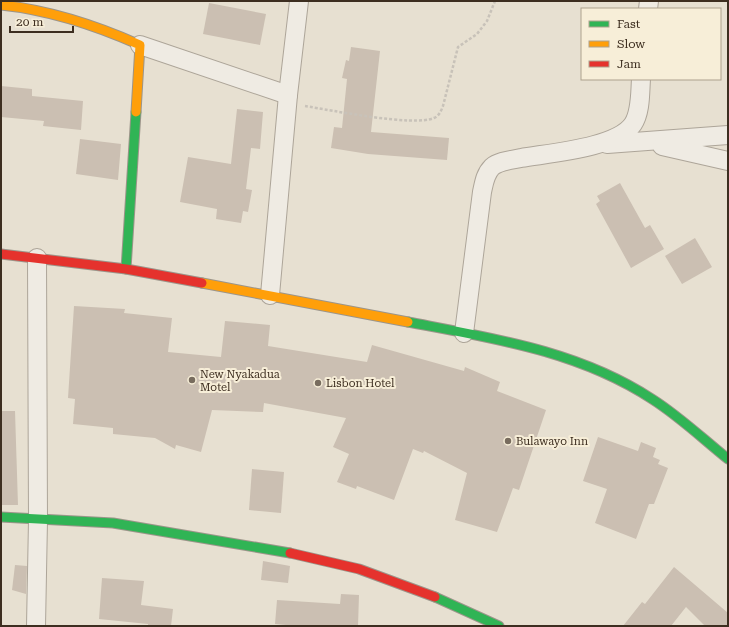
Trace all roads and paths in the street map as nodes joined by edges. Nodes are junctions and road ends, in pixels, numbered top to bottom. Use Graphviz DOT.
graph roads {
  1 [pos="299,1"];
  2 [pos="495,1"];
  3 [pos="24,4"];
  4 [pos="1,5"];
  5 [pos="140,45"];
  6 [pos="641,80"];
  7 [pos="288,99"];
  8 [pos="728,135"];
  9 [pos="644,142"];
  10 [pos="594,145"];
  11 [pos="728,161"];
  12 [pos="1,254"];
  13 [pos="37,258"];
  14 [pos="126,269"];
  15 [pos="270,295"];
  16 [pos="464,333"];
  17 [pos="728,459"];
  18 [pos="1,517"];
  19 [pos="38,520"];
  20 [pos="36,626"];
  21 [pos="499,626"];
  1 -- 7 [label="street"];
  2 -- 7 [label="path"];
  3 -- 4 [label="street"];
  3 -- 5 [label="street"];
  5 -- 7 [label="street"];
  5 -- 14 [label="street"];
  6 -- 10 [label="street"];
  7 -- 15 [label="street"];
  8 -- 9 [label="street"];
  9 -- 10 [label="street"];
  9 -- 11 [label="street"];
  10 -- 16 [label="street"];
  12 -- 13 [label="street"];
  13 -- 14 [label="street"];
  13 -- 19 [label="street"];
  14 -- 15 [label="street"];
  15 -- 16 [label="street"];
  16 -- 17 [label="street"];
  18 -- 19 [label="street"];
  19 -- 20 [label="street"];
  19 -- 21 [label="street"];
}
